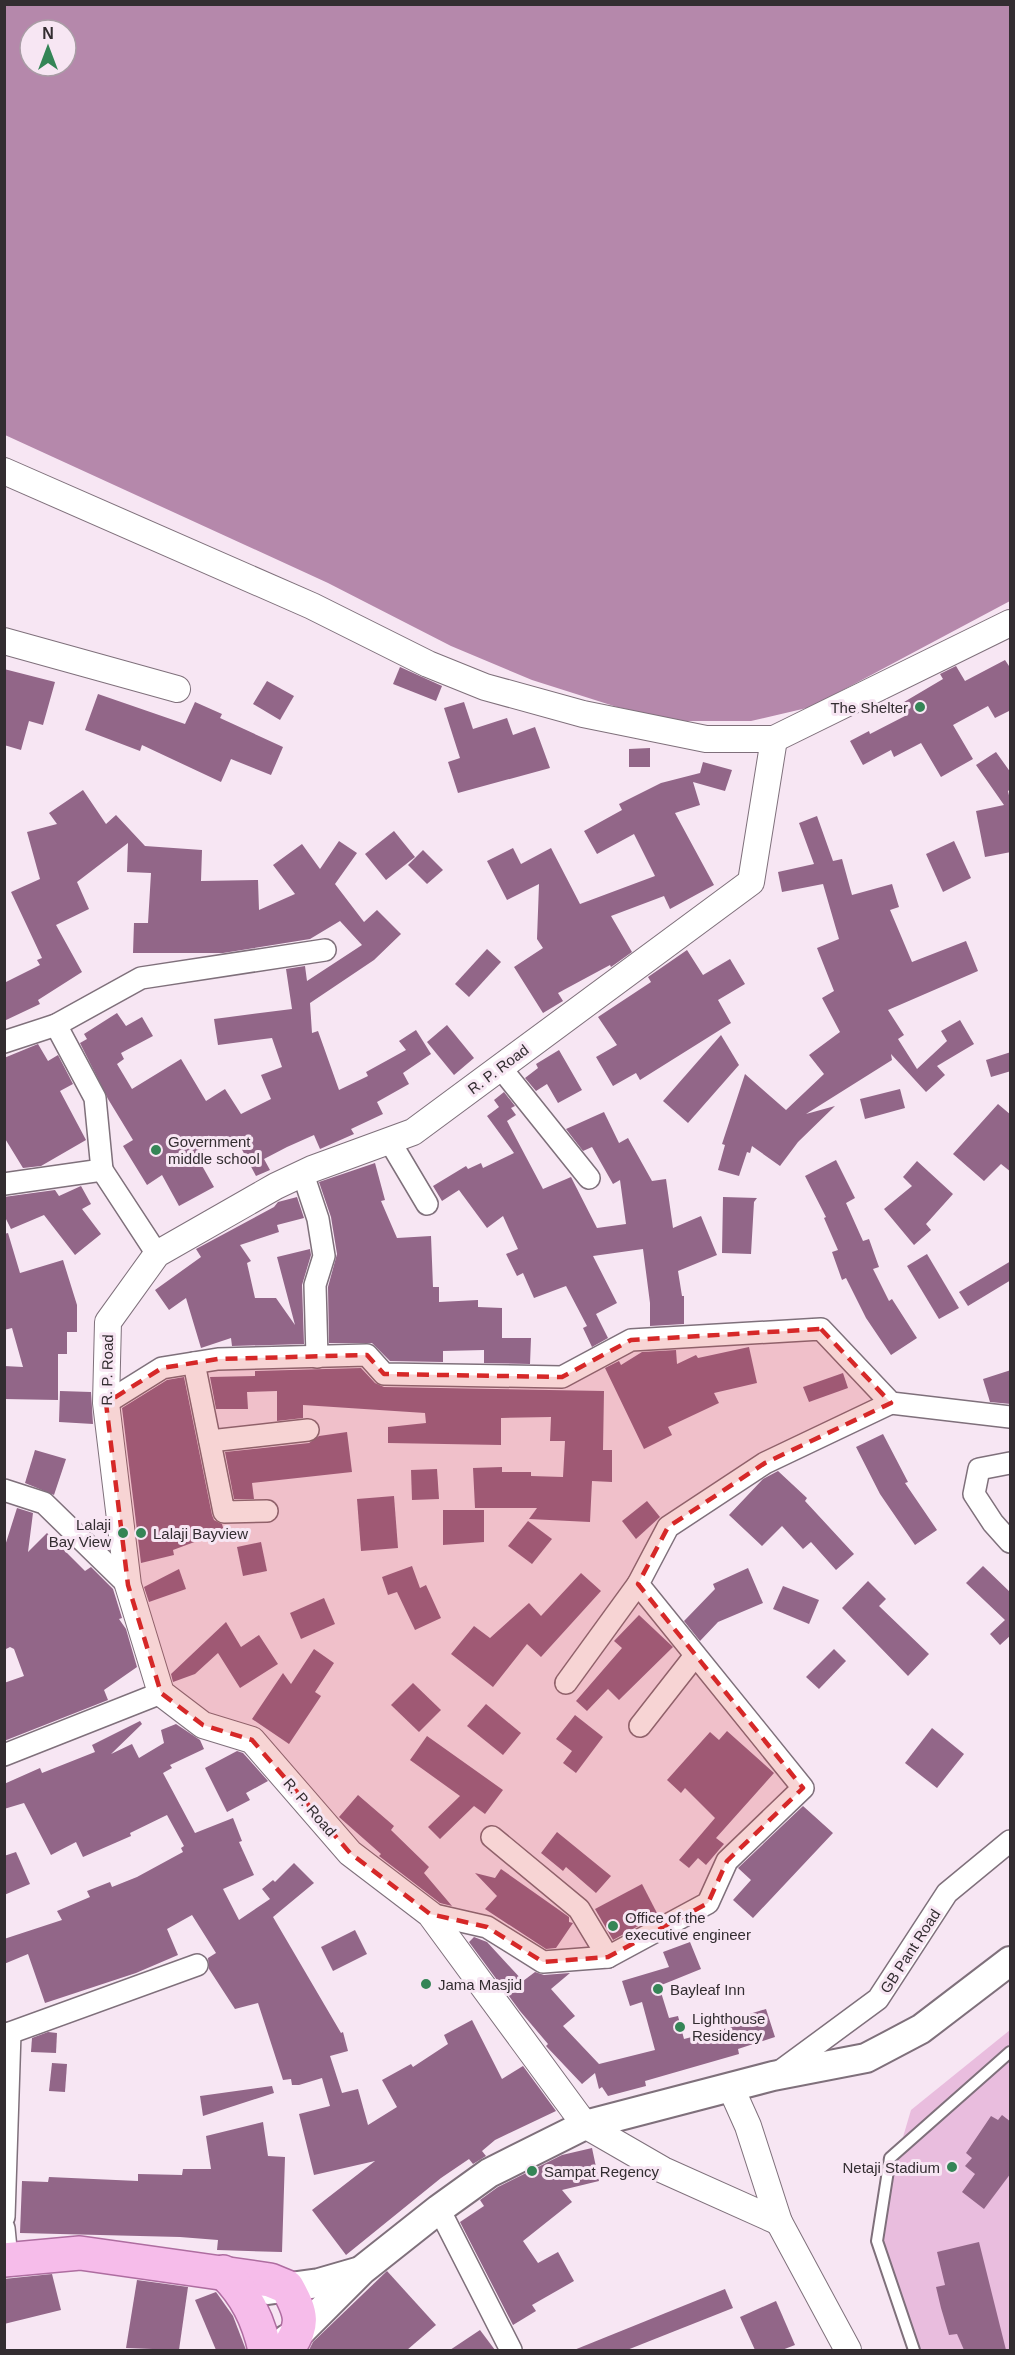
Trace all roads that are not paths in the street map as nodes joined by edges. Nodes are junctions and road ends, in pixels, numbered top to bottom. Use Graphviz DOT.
graph roads {
  1 [pos="4,471"];
  2 [pos="1011,623"];
  3 [pos="4,641"];
  4 [pos="177,689"];
  5 [pos="774,739"];
  6 [pos="325,950"];
  7 [pos="56,1025"];
  8 [pos="4,1042"];
  9 [pos="500,1067"];
  10 [pos="389,1140"];
  11 [pos="102,1170"];
  12 [pos="303,1174"];
  13 [pos="589,1178"];
  14 [pos="4,1184"];
  15 [pos="427,1204"];
  16 [pos="157,1254"];
  17 [pos="317,1357"];
  18 [pos="194,1363"];
  19 [pos="106,1403"];
  20 [pos="891,1403"];
  21 [pos="1011,1417"];
  22 [pos="308,1430"];
  23 [pos="210,1441"];
  24 [pos="1011,1463"];
  25 [pos="4,1490"];
  26 [pos="267,1511"];
  27 [pos="1011,1542"];
  28 [pos="638,1584"];
  29 [pos="128,1585"];
  30 [pos="694,1657"];
  31 [pos="566,1683"];
  32 [pos="161,1693"];
  33 [pos="640,1726"];
  34 [pos="4,1755"];
  35 [pos="492,1837"];
  36 [pos="1011,1841"];
  37 [pos="430,1914"];
  38 [pos="608,1957"];
  39 [pos="1011,1961"];
  40 [pos="197,1965"];
  41 [pos="7,2034"];
  42 [pos="1011,2052"];
  43 [pos="773,2076"];
  44 [pos="731,2088"];
  45 [pos="585,2125"];
  46 [pos="438,2209"];
  47 [pos="4,2217"];
  48 [pos="779,2222"];
  49 [pos="5,2251"];
  50 [pos="362,2270"];
  51 [pos="223,2272"];
  52 [pos="287,2287"];
  53 [pos="273,2337"];
  54 [pos="511,2350"];
  55 [pos="848,2350"];
  56 [pos="914,2350"];
  1 -- 5 [label="street"];
  2 -- 5 [label="street"];
  3 -- 4 [label="street"];
  5 -- 9 [label="street, R. P. Road"];
  6 -- 7 [label="street"];
  7 -- 8 [label="street"];
  7 -- 11 [label="street"];
  9 -- 10 [label="street, R. P. Road"];
  9 -- 13 [label="street"];
  10 -- 12 [label="street, R. P. Road"];
  10 -- 15 [label="street"];
  11 -- 14 [label="street"];
  11 -- 16 [label="street"];
  12 -- 16 [label="street, R. P. Road"];
  12 -- 17 [label="street"];
  16 -- 19 [label="street, R. P. Road"];
  17 -- 18 [label="street"];
  17 -- 20 [label="street"];
  18 -- 19 [label="street"];
  18 -- 23 [label="street"];
  19 -- 29 [label="street, R. P. Road"];
  20 -- 21 [label="street"];
  20 -- 28 [label="street"];
  22 -- 23 [label="street"];
  23 -- 26 [label="street"];
  24 -- 27 [label="street"];
  25 -- 29 [label="street"];
  28 -- 30 [label="street"];
  28 -- 31 [label="street"];
  29 -- 32 [label="street, R. P. Road"];
  30 -- 33 [label="street"];
  30 -- 38 [label="street"];
  32 -- 34 [label="street"];
  32 -- 37 [label="street, R. P. Road"];
  35 -- 38 [label="street"];
  36 -- 43 [label="street, GB Pant Road"];
  37 -- 38 [label="street"];
  37 -- 45 [label="street, R. P. Road"];
  39 -- 43 [label="main road"];
  40 -- 41 [label="street"];
  41 -- 47 [label="street"];
  42 -- 56 [label="lane"];
  43 -- 44 [label="main road"];
  44 -- 45 [label="main road"];
  44 -- 48 [label="street"];
  45 -- 46 [label="main road"];
  45 -- 48 [label="street"];
  46 -- 50 [label="main road"];
  46 -- 54 [label="street"];
  48 -- 55 [label="street"];
  49 -- 51 [label="main road"];
  50 -- 52 [label="main road"];
  50 -- 53 [label="main road"];
  51 -- 52 [label="main road"];
  51 -- 53 [label="main road"];
  52 -- 53 [label="main road"];
  52 -- 53 [label="main road"];
}
